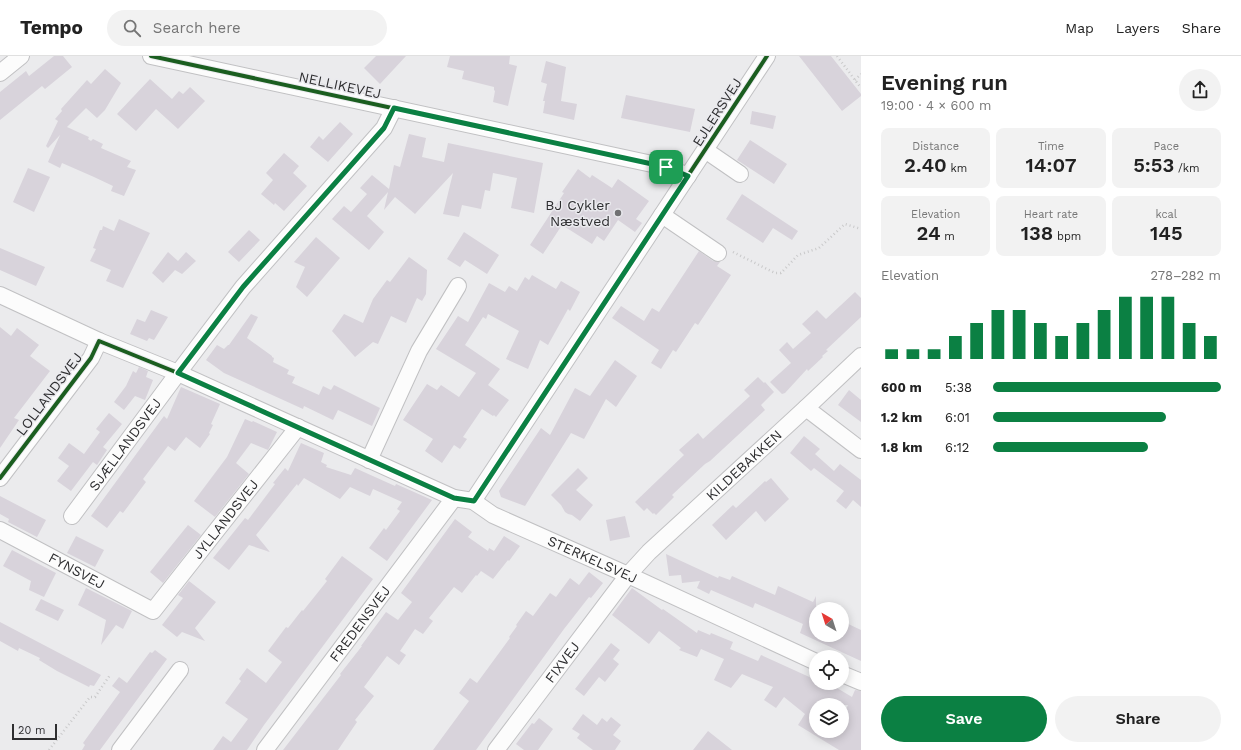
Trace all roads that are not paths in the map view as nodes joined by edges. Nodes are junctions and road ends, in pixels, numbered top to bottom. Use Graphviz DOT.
graph roads {
  1 [pos="21,56"];
  2 [pos="151,56"];
  3 [pos="767,56"];
  4 [pos="0,73"];
  5 [pos="394,108"];
  6 [pos="705,150"];
  7 [pos="740,174"];
  8 [pos="688,176"];
  9 [pos="662,215"];
  10 [pos="718,253"];
  11 [pos="458,286"];
  12 [pos="0,295"];
  13 [pos="99,341"];
  14 [pos="861,356"];
  15 [pos="178,373"];
  16 [pos="806,408"];
  17 [pos="298,427"];
  18 [pos="861,450"];
  19 [pos="369,460"];
  20 [pos="0,478"];
  21 [pos="454,498"];
  22 [pos="474,501"];
  23 [pos="72,516"];
  24 [pos="0,530"];
  25 [pos="628,575"];
  26 [pos="154,611"];
  27 [pos="809,659"];
  28 [pos="180,670"];
  29 [pos="849,677"];
  30 [pos="861,682"];
  31 [pos="120,750"];
  32 [pos="265,750"];
  33 [pos="496,750"];
  1 -- 4 [label="street"];
  2 -- 5 [label="street, NELLIKEVEJ"];
  3 -- 6 [label="street, EJLERSVEJ"];
  5 -- 8 [label="street, NELLIKEVEJ"];
  5 -- 15 [label="street, SJÆLLANDSVEJ"];
  6 -- 7 [label="street"];
  6 -- 8 [label="street, EJLERSVEJ"];
  8 -- 9 [label="street, EJLERSVEJ"];
  9 -- 10 [label="street"];
  9 -- 22 [label="street, EJLERSVEJ"];
  11 -- 19 [label="street"];
  12 -- 13 [label="street, STERKELSVEJ"];
  13 -- 15 [label="street, STERKELSVEJ"];
  13 -- 20 [label="street, LOLLANDSVEJ"];
  14 -- 16 [label="street, KILDEBAKKEN"];
  15 -- 17 [label="street, STERKELSVEJ"];
  15 -- 23 [label="street, SJÆLLANDSVEJ"];
  16 -- 18 [label="street"];
  16 -- 25 [label="street, KILDEBAKKEN"];
  17 -- 19 [label="street, STERKELSVEJ"];
  17 -- 26 [label="street, JYLLANDSVEJ"];
  19 -- 21 [label="street, STERKELSVEJ"];
  21 -- 22 [label="street, STERKELSVEJ"];
  21 -- 32 [label="street, FREDENSVEJ"];
  22 -- 25 [label="street, STERKELSVEJ"];
  24 -- 26 [label="street, FYNSVEJ"];
  25 -- 27 [label="street, STERKELSVEJ"];
  25 -- 33 [label="street, FIXVEJ"];
  28 -- 31 [label="street"];
  29 -- 30 [label="street"];
}
